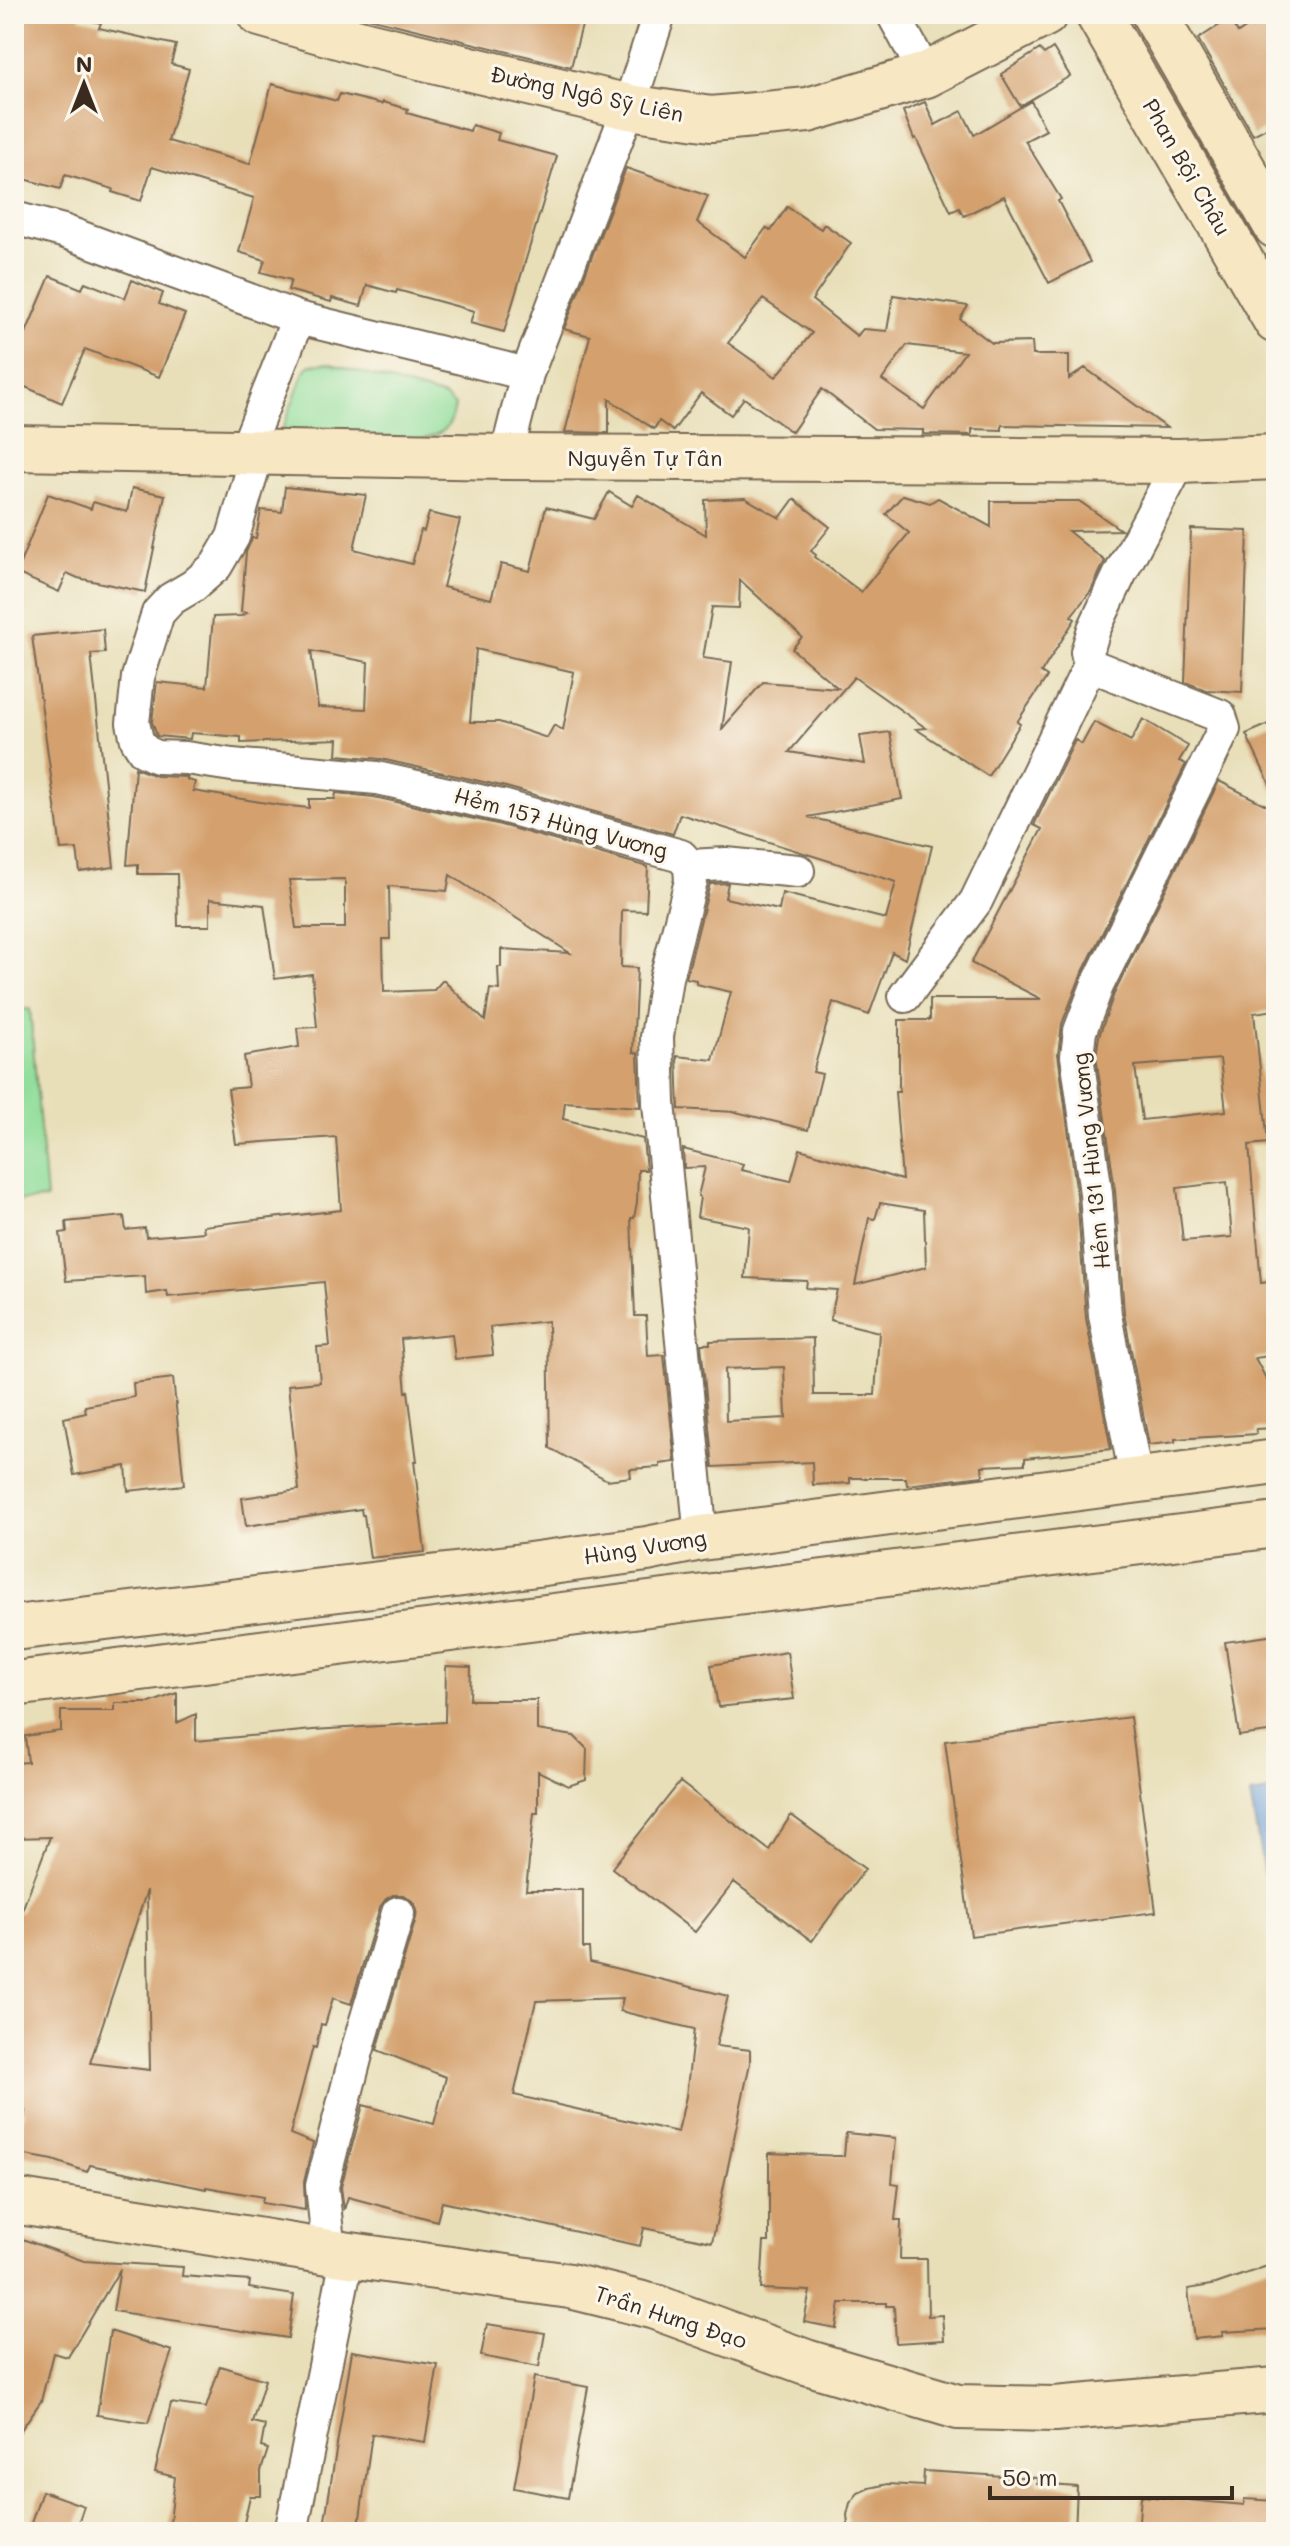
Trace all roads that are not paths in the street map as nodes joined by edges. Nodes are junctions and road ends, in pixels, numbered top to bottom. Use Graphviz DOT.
graph roads {
  1 [pos="260,14"];
  2 [pos="659,14"];
  3 [pos="893,14"];
  4 [pos="1045,14"];
  5 [pos="1098,14"];
  6 [pos="1154,14"];
  7 [pos="926,75"];
  8 [pos="629,107"];
  9 [pos="14,218"];
  10 [pos="1276,226"];
  11 [pos="298,318"];
  12 [pos="1276,321"];
  13 [pos="527,374"];
  14 [pos="14,448"];
  15 [pos="252,451"];
  16 [pos="506,457"];
  17 [pos="1276,457"];
  18 [pos="1180,461"];
  19 [pos="1090,665"];
  20 [pos="690,866"];
  21 [pos="798,871"];
  22 [pos="905,996"];
  23 [pos="1276,1462"];
  24 [pos="1136,1479"];
  25 [pos="1276,1525"];
  26 [pos="701,1538"];
  27 [pos="647,1549"];
  28 [pos="653,1603"];
  29 [pos="14,1628"];
  30 [pos="14,1684"];
  31 [pos="398,1913"];
  32 [pos="14,2201"];
  33 [pos="338,2253"];
  34 [pos="1276,2390"];
  35 [pos="291,2532"];
  1 -- 8 [label="street, Đường Ngô Sỹ Liên"];
  2 -- 8 [label="street"];
  3 -- 7 [label="street"];
  4 -- 7 [label="street, Đường Ngô Sỹ Liên"];
  5 -- 12 [label="street, Phan Bội Châu"];
  6 -- 10 [label="street"];
  7 -- 8 [label="street, Đường Ngô Sỹ Liên"];
  8 -- 13 [label="street"];
  9 -- 11 [label="street"];
  11 -- 13 [label="street"];
  11 -- 15 [label="street"];
  13 -- 16 [label="street"];
  14 -- 15 [label="street, Nguyễn Tự Tân"];
  15 -- 16 [label="street, Nguyễn Tự Tân"];
  15 -- 20 [label="street, Hẻm 157 Hùng Vương"];
  16 -- 18 [label="street, Nguyễn Tự Tân"];
  17 -- 18 [label="street, Nguyễn Tự Tân"];
  18 -- 19 [label="street"];
  19 -- 22 [label="street"];
  19 -- 24 [label="street, Hẻm 131 Hùng Vương"];
  20 -- 21 [label="street"];
  20 -- 26 [label="street, Hẻm 157 Hùng Vương"];
  23 -- 24 [label="street, Hùng Vương"];
  24 -- 26 [label="street, Hùng Vương"];
  25 -- 28 [label="street"];
  26 -- 27 [label="street, Hùng Vương"];
  27 -- 28 [label="street"];
  27 -- 29 [label="street, Hùng Vương"];
  28 -- 30 [label="street"];
  31 -- 33 [label="street"];
  32 -- 33 [label="street, Trần Hưng Đạo"];
  33 -- 34 [label="street, Trần Hưng Đạo"];
  33 -- 35 [label="street"];
}
